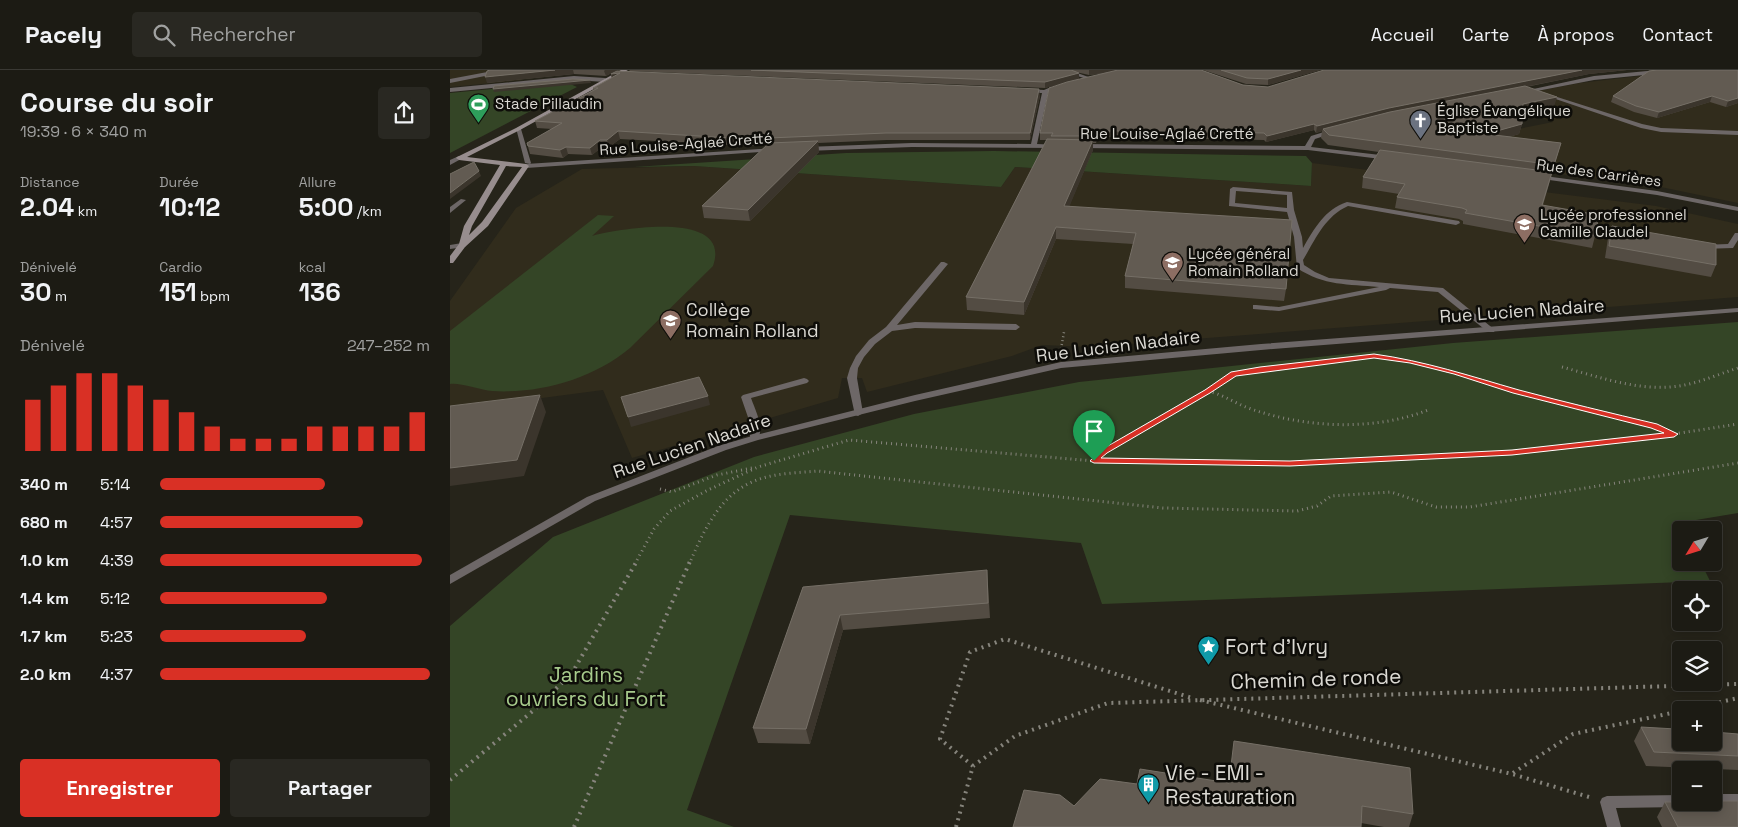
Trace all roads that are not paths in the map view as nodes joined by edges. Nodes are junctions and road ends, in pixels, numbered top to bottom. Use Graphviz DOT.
graph roads {
  1 [pos="508,70"];
  2 [pos="625,70"];
  3 [pos="1064,70"];
  4 [pos="1674,70"];
  5 [pos="617,74"];
  6 [pos="631,75"];
  7 [pos="605,80"];
  8 [pos="450,81"];
  9 [pos="1074,83"];
  10 [pos="1060,87"];
  11 [pos="450,90"];
  12 [pos="1534,90"];
  13 [pos="1023,91"];
  14 [pos="1045,92"];
  15 [pos="1511,94"];
  16 [pos="1345,128"];
  17 [pos="518,129"];
  18 [pos="1738,133"];
  19 [pos="1034,146"];
  20 [pos="1064,146"];
  21 [pos="1074,146"];
  22 [pos="1308,148"];
  23 [pos="801,149"];
  24 [pos="783,150"];
  25 [pos="459,158"];
  26 [pos="1392,159"];
  27 [pos="450,163"];
  28 [pos="504,164"];
  29 [pos="527,164"];
  30 [pos="1531,176"];
  31 [pos="463,200"];
  32 [pos="1738,209"];
  33 [pos="1290,210"];
  34 [pos="450,211"];
  35 [pos="1456,223"];
  36 [pos="1284,224"];
  37 [pos="1294,225"];
  38 [pos="1738,235"];
  39 [pos="462,245"];
  40 [pos="450,246"];
  41 [pos="1697,246"];
  42 [pos="1300,259"];
  43 [pos="450,261"];
  44 [pos="944,264"];
  45 [pos="1397,286"];
  46 [pos="1256,307"];
  47 [pos="1738,310"];
  48 [pos="1016,327"];
  49 [pos="889,329"];
  50 [pos="1491,330"];
  51 [pos="804,381"];
  52 [pos="858,413"];
  53 [pos="755,438"];
  54 [pos="450,580"];
  55 [pos="1672,800"];
  56 [pos="1722,800"];
  57 [pos="1738,800"];
  58 [pos="1614,827"];
  1 -- 8 [label="street"];
  2 -- 5 [label="main road"];
  3 -- 9 [label="street"];
  4 -- 12 [label="street"];
  5 -- 6 [label="street"];
  5 -- 7 [label="main road"];
  7 -- 11 [label="street"];
  7 -- 17 [label="main road"];
  10 -- 14 [label="street"];
  12 -- 15 [label="street"];
  12 -- 18 [label="street"];
  13 -- 14 [label="street"];
  14 -- 19 [label="street"];
  16 -- 22 [label="street"];
  17 -- 25 [label="main road"];
  17 -- 29 [label="street"];
  19 -- 20 [label="street, Rue Louise-Aglaé Cretté"];
  19 -- 23 [label="street, Rue Louise-Aglaé Cretté"];
  21 -- 22 [label="street, Rue Louise-Aglaé Cretté"];
  22 -- 26 [label="street"];
  24 -- 29 [label="street, Rue Louise-Aglaé Cretté"];
  25 -- 27 [label="street"];
  25 -- 28 [label="main road"];
  28 -- 29 [label="main road"];
  28 -- 39 [label="main road"];
  29 -- 39 [label="main road"];
  30 -- 32 [label="street, Rue des Carrières"];
  31 -- 34 [label="street"];
  33 -- 33 [label="street"];
  33 -- 37 [label="street"];
  35 -- 42 [label="street"];
  36 -- 37 [label="street"];
  37 -- 42 [label="street"];
  38 -- 41 [label="street"];
  39 -- 40 [label="street"];
  39 -- 43 [label="main road"];
  42 -- 45 [label="street"];
  44 -- 49 [label="street"];
  45 -- 46 [label="street"];
  45 -- 50 [label="street"];
  47 -- 50 [label="street, Rue Lucien Nadaire"];
  48 -- 49 [label="street"];
  49 -- 52 [label="street"];
  50 -- 52 [label="street, Rue Lucien Nadaire"];
  51 -- 53 [label="street"];
  52 -- 53 [label="street, Rue Lucien Nadaire"];
  53 -- 54 [label="street, Rue Lucien Nadaire"];
  55 -- 58 [label="street"];
  56 -- 57 [label="street"];
}
